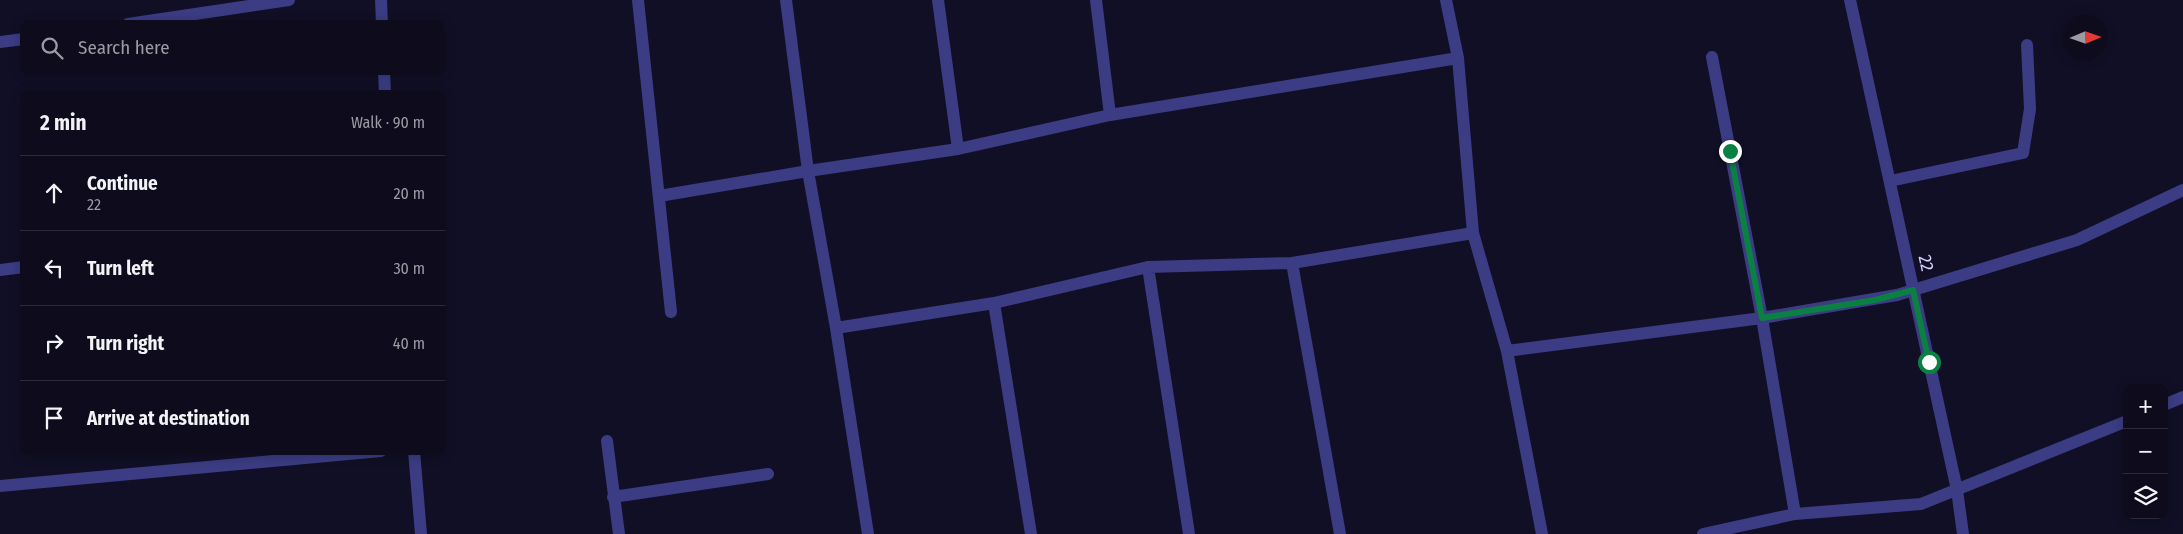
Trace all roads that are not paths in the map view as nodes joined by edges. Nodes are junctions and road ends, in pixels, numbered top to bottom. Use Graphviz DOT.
graph roads {
  1 [pos="289,0"];
  2 [pos="381,0"];
  3 [pos="638,0"];
  4 [pos="786,0"];
  5 [pos="938,0"];
  6 [pos="1096,0"];
  7 [pos="1446,0"];
  8 [pos="1850,0"];
  9 [pos="155,20"];
  10 [pos="382,20"];
  11 [pos="20,40"];
  12 [pos="0,42"];
  13 [pos="2027,45"];
  14 [pos="1712,57"];
  15 [pos="1458,58"];
  16 [pos="384,75"];
  17 [pos="385,90"];
  18 [pos="1110,114"];
  19 [pos="958,150"];
  20 [pos="808,171"];
  21 [pos="1890,181"];
  22 [pos="2183,190"];
  23 [pos="659,196"];
  24 [pos="1473,233"];
  25 [pos="1292,263"];
  26 [pos="1148,267"];
  27 [pos="20,268"];
  28 [pos="0,270"];
  29 [pos="1913,290"];
  30 [pos="994,303"];
  31 [pos="672,312"];
  32 [pos="1762,318"];
  33 [pos="836,328"];
  34 [pos="1507,351"];
  35 [pos="2183,398"];
  36 [pos="2168,404"];
  37 [pos="2123,423"];
  38 [pos="607,442"];
  39 [pos="337,455"];
  40 [pos="414,455"];
  41 [pos="768,474"];
  42 [pos="0,486"];
  43 [pos="1957,490"];
  44 [pos="613,498"];
  45 [pos="1795,514"];
  46 [pos="421,534"];
  47 [pos="619,534"];
  48 [pos="868,534"];
  49 [pos="1030,534"];
  50 [pos="1189,534"];
  51 [pos="1340,534"];
  52 [pos="1542,534"];
  53 [pos="1703,534"];
  54 [pos="1963,534"];
  1 -- 9 [label="street"];
  2 -- 10 [label="street"];
  3 -- 23 [label="street"];
  4 -- 20 [label="street"];
  5 -- 19 [label="street"];
  6 -- 18 [label="street"];
  7 -- 15 [label="street"];
  8 -- 21 [label="street, 22"];
  11 -- 12 [label="street"];
  13 -- 21 [label="street"];
  14 -- 32 [label="street"];
  15 -- 18 [label="street"];
  15 -- 24 [label="street"];
  16 -- 17 [label="street"];
  18 -- 19 [label="street"];
  19 -- 20 [label="street"];
  20 -- 23 [label="street"];
  20 -- 33 [label="street"];
  21 -- 29 [label="street, 22"];
  22 -- 29 [label="street"];
  23 -- 31 [label="street"];
  24 -- 25 [label="street"];
  24 -- 34 [label="street"];
  25 -- 26 [label="street"];
  25 -- 51 [label="street"];
  26 -- 30 [label="street"];
  26 -- 50 [label="street"];
  27 -- 28 [label="street"];
  29 -- 32 [label="street"];
  29 -- 43 [label="street, 22"];
  30 -- 33 [label="street"];
  30 -- 49 [label="street"];
  32 -- 34 [label="street"];
  32 -- 45 [label="street"];
  33 -- 48 [label="street"];
  34 -- 52 [label="street"];
  35 -- 36 [label="street"];
  37 -- 43 [label="street"];
  38 -- 44 [label="street"];
  39 -- 42 [label="street"];
  40 -- 46 [label="street"];
  41 -- 44 [label="street"];
  43 -- 45 [label="street"];
  43 -- 54 [label="street, 22"];
  44 -- 47 [label="street"];
  45 -- 53 [label="street"];
}
